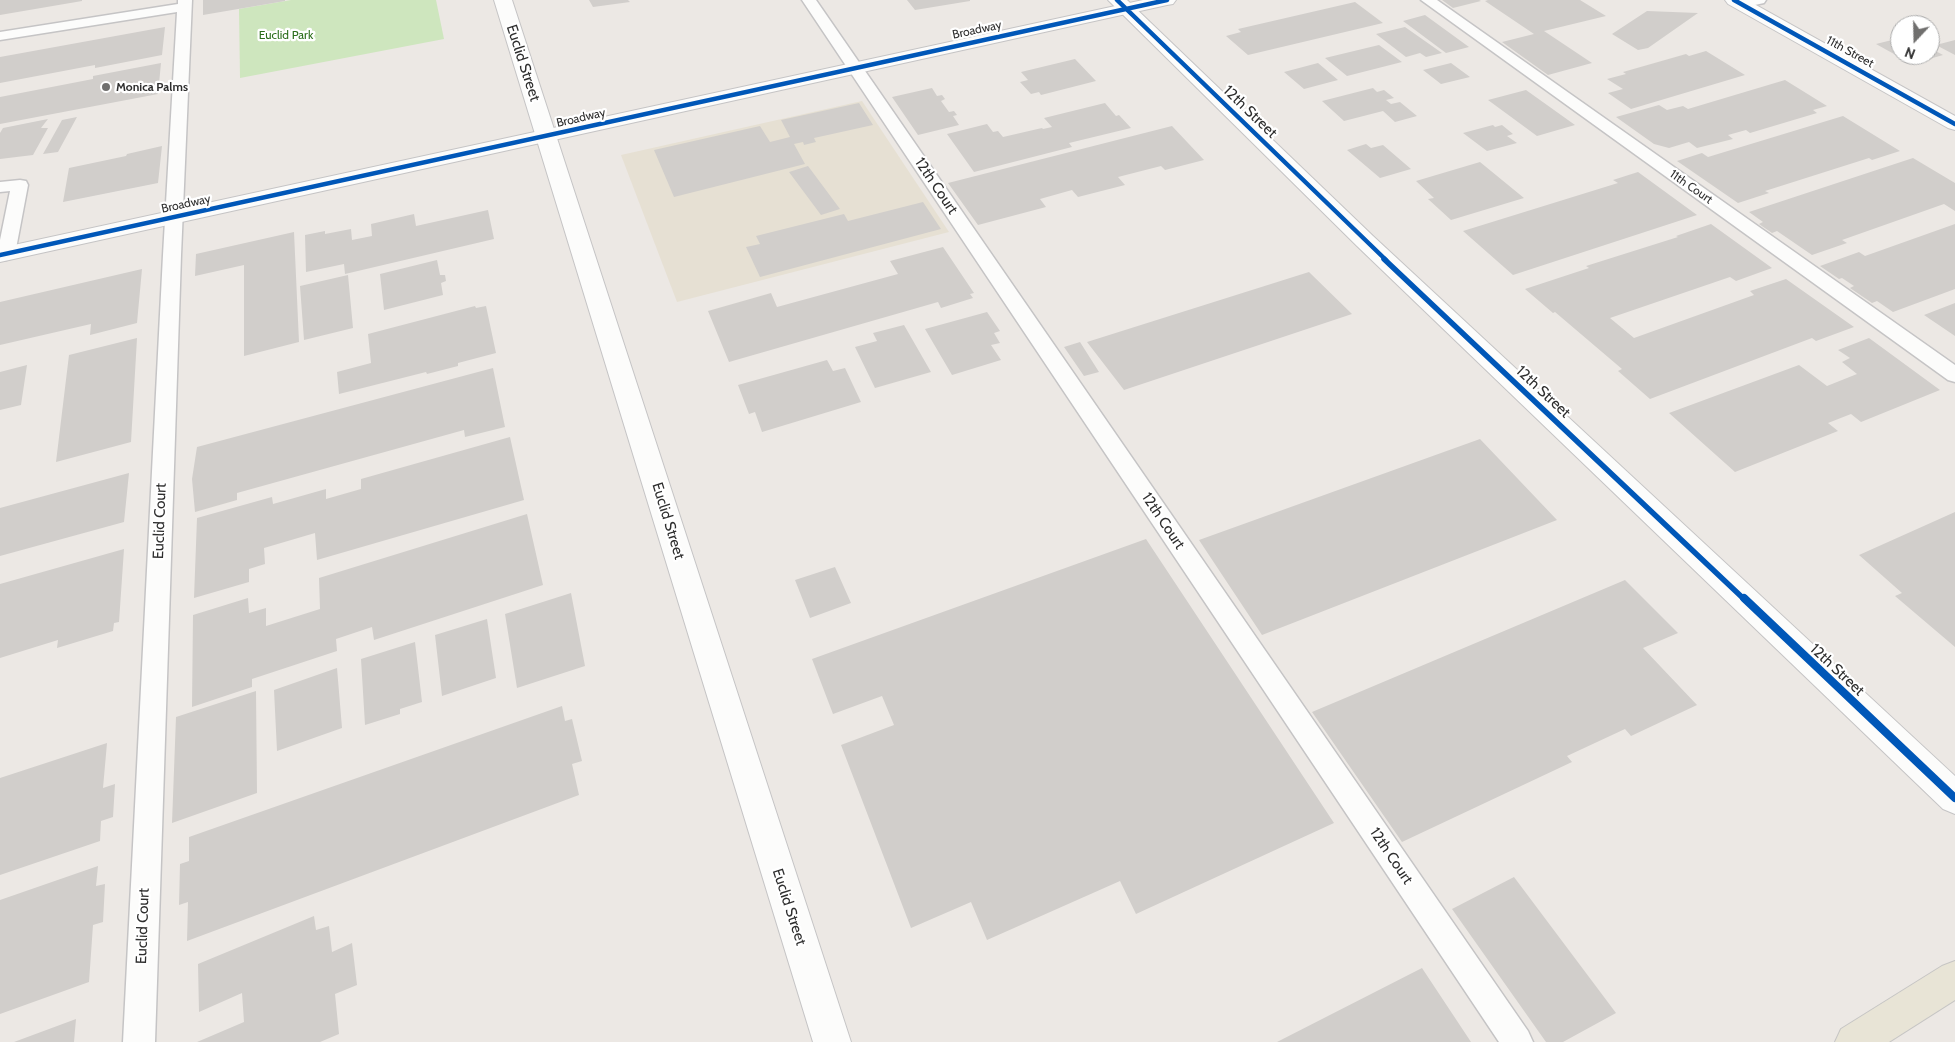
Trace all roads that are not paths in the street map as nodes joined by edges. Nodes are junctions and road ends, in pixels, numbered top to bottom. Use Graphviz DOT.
graph roads {
  1 [pos="503,0"];
  2 [pos="809,0"];
  3 [pos="1167,0"];
  4 [pos="1428,0"];
  5 [pos="1760,0"];
  6 [pos="1737,2"];
  7 [pos="185,3"];
  8 [pos="1122,4"];
  9 [pos="0,36"];
  10 [pos="855,68"];
  11 [pos="1955,124"];
  12 [pos="546,137"];
  13 [pos="0,187"];
  14 [pos="174,218"];
  15 [pos="3,255"];
  16 [pos="1955,375"];
  17 [pos="1955,798"];
  18 [pos="1955,979"];
  19 [pos="139,1042"];
  20 [pos="832,1042"];
  21 [pos="1517,1042"];
  22 [pos="1854,1042"];
  1 -- 12 [label="street, Euclid Street"];
  2 -- 10 [label="lane, 12th Court"];
  3 -- 8 [label="street, Broadway"];
  4 -- 16 [label="lane, 11th Court"];
  5 -- 6 [label="lane"];
  6 -- 11 [label="street, 11th Street"];
  7 -- 9 [label="lane"];
  7 -- 14 [label="lane, Euclid Court"];
  8 -- 10 [label="street, Broadway"];
  8 -- 17 [label="street, 12th Street"];
  10 -- 12 [label="street, Broadway"];
  10 -- 21 [label="lane, 12th Court"];
  12 -- 14 [label="street, Broadway"];
  12 -- 20 [label="street, Euclid Street"];
  13 -- 15 [label="lane"];
  14 -- 15 [label="street, Broadway"];
  14 -- 19 [label="lane, Euclid Court"];
  18 -- 22 [label="main road"];
}
